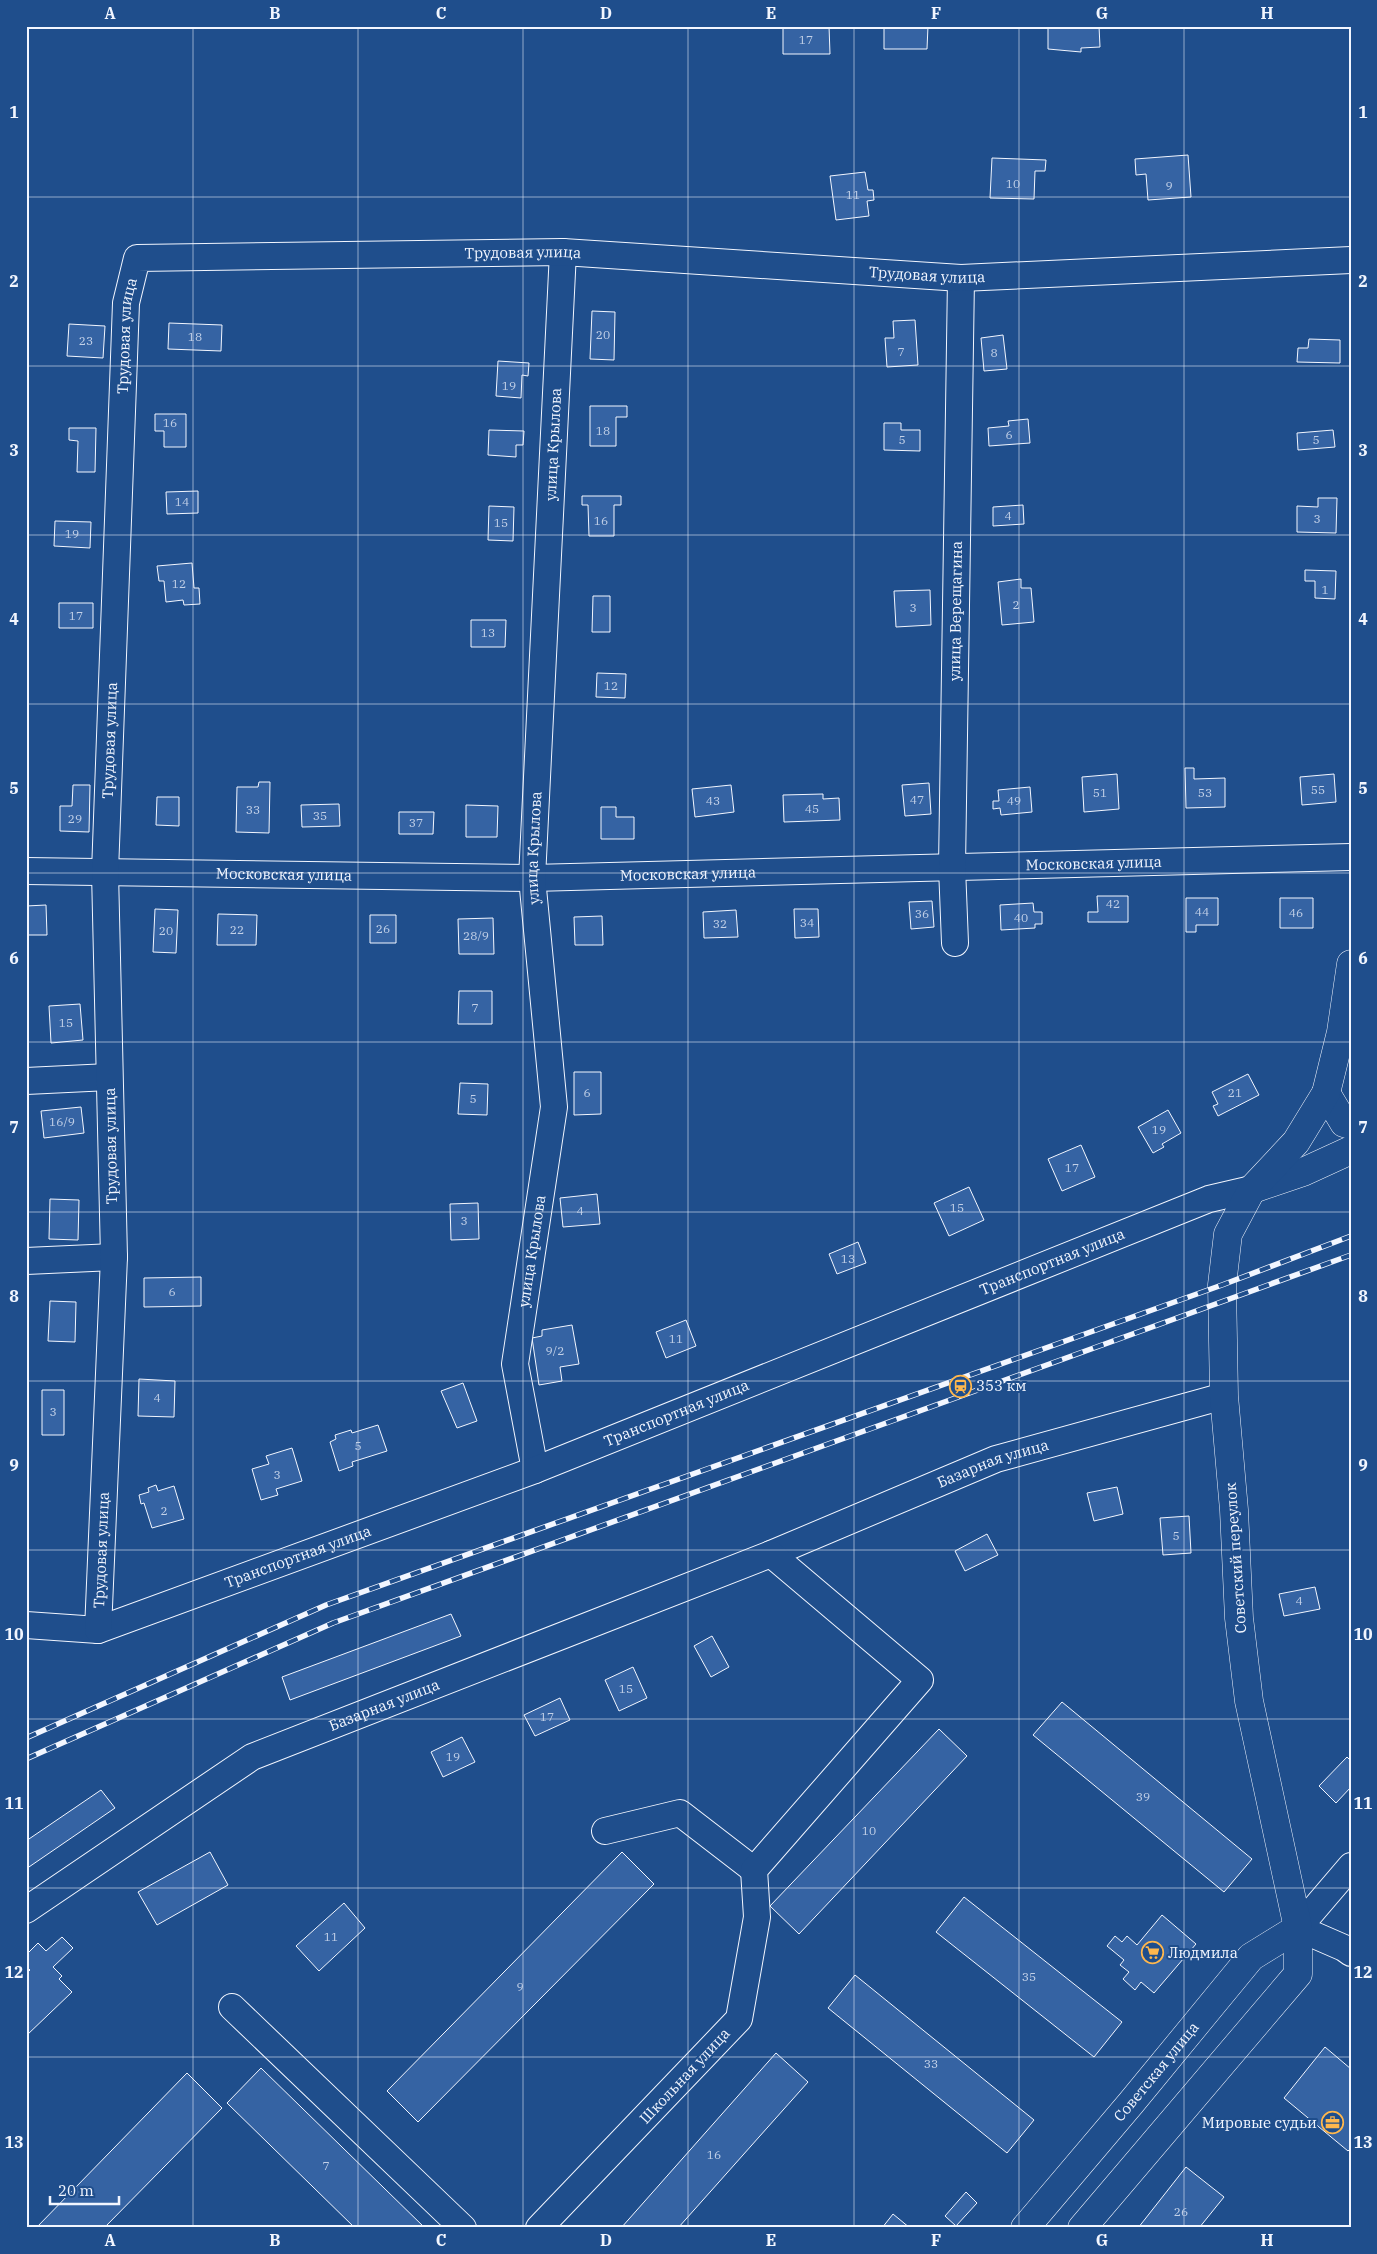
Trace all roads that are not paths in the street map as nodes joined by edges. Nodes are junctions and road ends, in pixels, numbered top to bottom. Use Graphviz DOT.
graph roads {
  1 [pos="563,252"];
  2 [pos="1351,260"];
  3 [pos="961,278"];
  4 [pos="1351,857"];
  5 [pos="952,867"];
  6 [pos="26,870"];
  7 [pos="105,872"];
  8 [pos="532,878"];
  9 [pos="955,943"];
  10 [pos="1351,964"];
  11 [pos="1343,1051"];
  12 [pos="109,1077"];
  13 [pos="26,1081"];
  14 [pos="1326,1094"];
  15 [pos="1351,1125"];
  16 [pos="1351,1150"];
  17 [pos="1252,1190"];
  18 [pos="114,1257"];
  19 [pos="26,1261"];
  20 [pos="1224,1396"];
  21 [pos="535,1470"];
  22 [pos="771,1554"];
  23 [pos="26,1625"];
  24 [pos="98,1630"];
  25 [pos="605,1831"];
  26 [pos="1351,1866"];
  27 [pos="754,1870"];
  28 [pos="26,1910"];
  29 [pos="1298,1928"];
  30 [pos="1351,1953"];
  31 [pos="232,2007"];
  32 [pos="463,2228"];
  33 [pos="539,2228"];
  34 [pos="1025,2228"];
  35 [pos="1082,2228"];
  1 -- 3 [label="street, Трудовая улица"];
  1 -- 7 [label="street, Трудовая улица"];
  1 -- 8 [label="street, улица Крылова"];
  2 -- 3 [label="street, Трудовая улица"];
  3 -- 5 [label="street, улица Верещагина"];
  4 -- 5 [label="street, Московская улица"];
  5 -- 8 [label="street, Московская улица"];
  5 -- 9 [label="street, улица Верещагина"];
  6 -- 7 [label="street, Московская улица"];
  7 -- 8 [label="street, Московская улица"];
  7 -- 12 [label="street, Трудовая улица"];
  8 -- 21 [label="street, улица Крылова"];
  10 -- 11 [label="main road, Советский переулок"];
  11 -- 14 [label="main road, Советский переулок"];
  12 -- 13 [label="street"];
  12 -- 18 [label="street, Трудовая улица"];
  14 -- 15 [label="main road"];
  14 -- 17 [label="main road, Советский переулок"];
  16 -- 17 [label="main road"];
  17 -- 20 [label="main road, Советский переулок"];
  17 -- 21 [label="street, Транспортная улица"];
  18 -- 19 [label="street"];
  18 -- 24 [label="street, Трудовая улица"];
  20 -- 22 [label="street, Базарная улица"];
  20 -- 29 [label="main road, Советский переулок"];
  21 -- 24 [label="street, Транспортная улица"];
  22 -- 27 [label="street"];
  22 -- 28 [label="street, Базарная улица"];
  23 -- 24 [label="street"];
  25 -- 27 [label="street"];
  26 -- 29 [label="street, Советская улица"];
  27 -- 33 [label="street, Школьная улица"];
  29 -- 30 [label="street"];
  29 -- 34 [label="main road, Советская улица"];
  29 -- 35 [label="main road"];
  31 -- 32 [label="street"];
}
